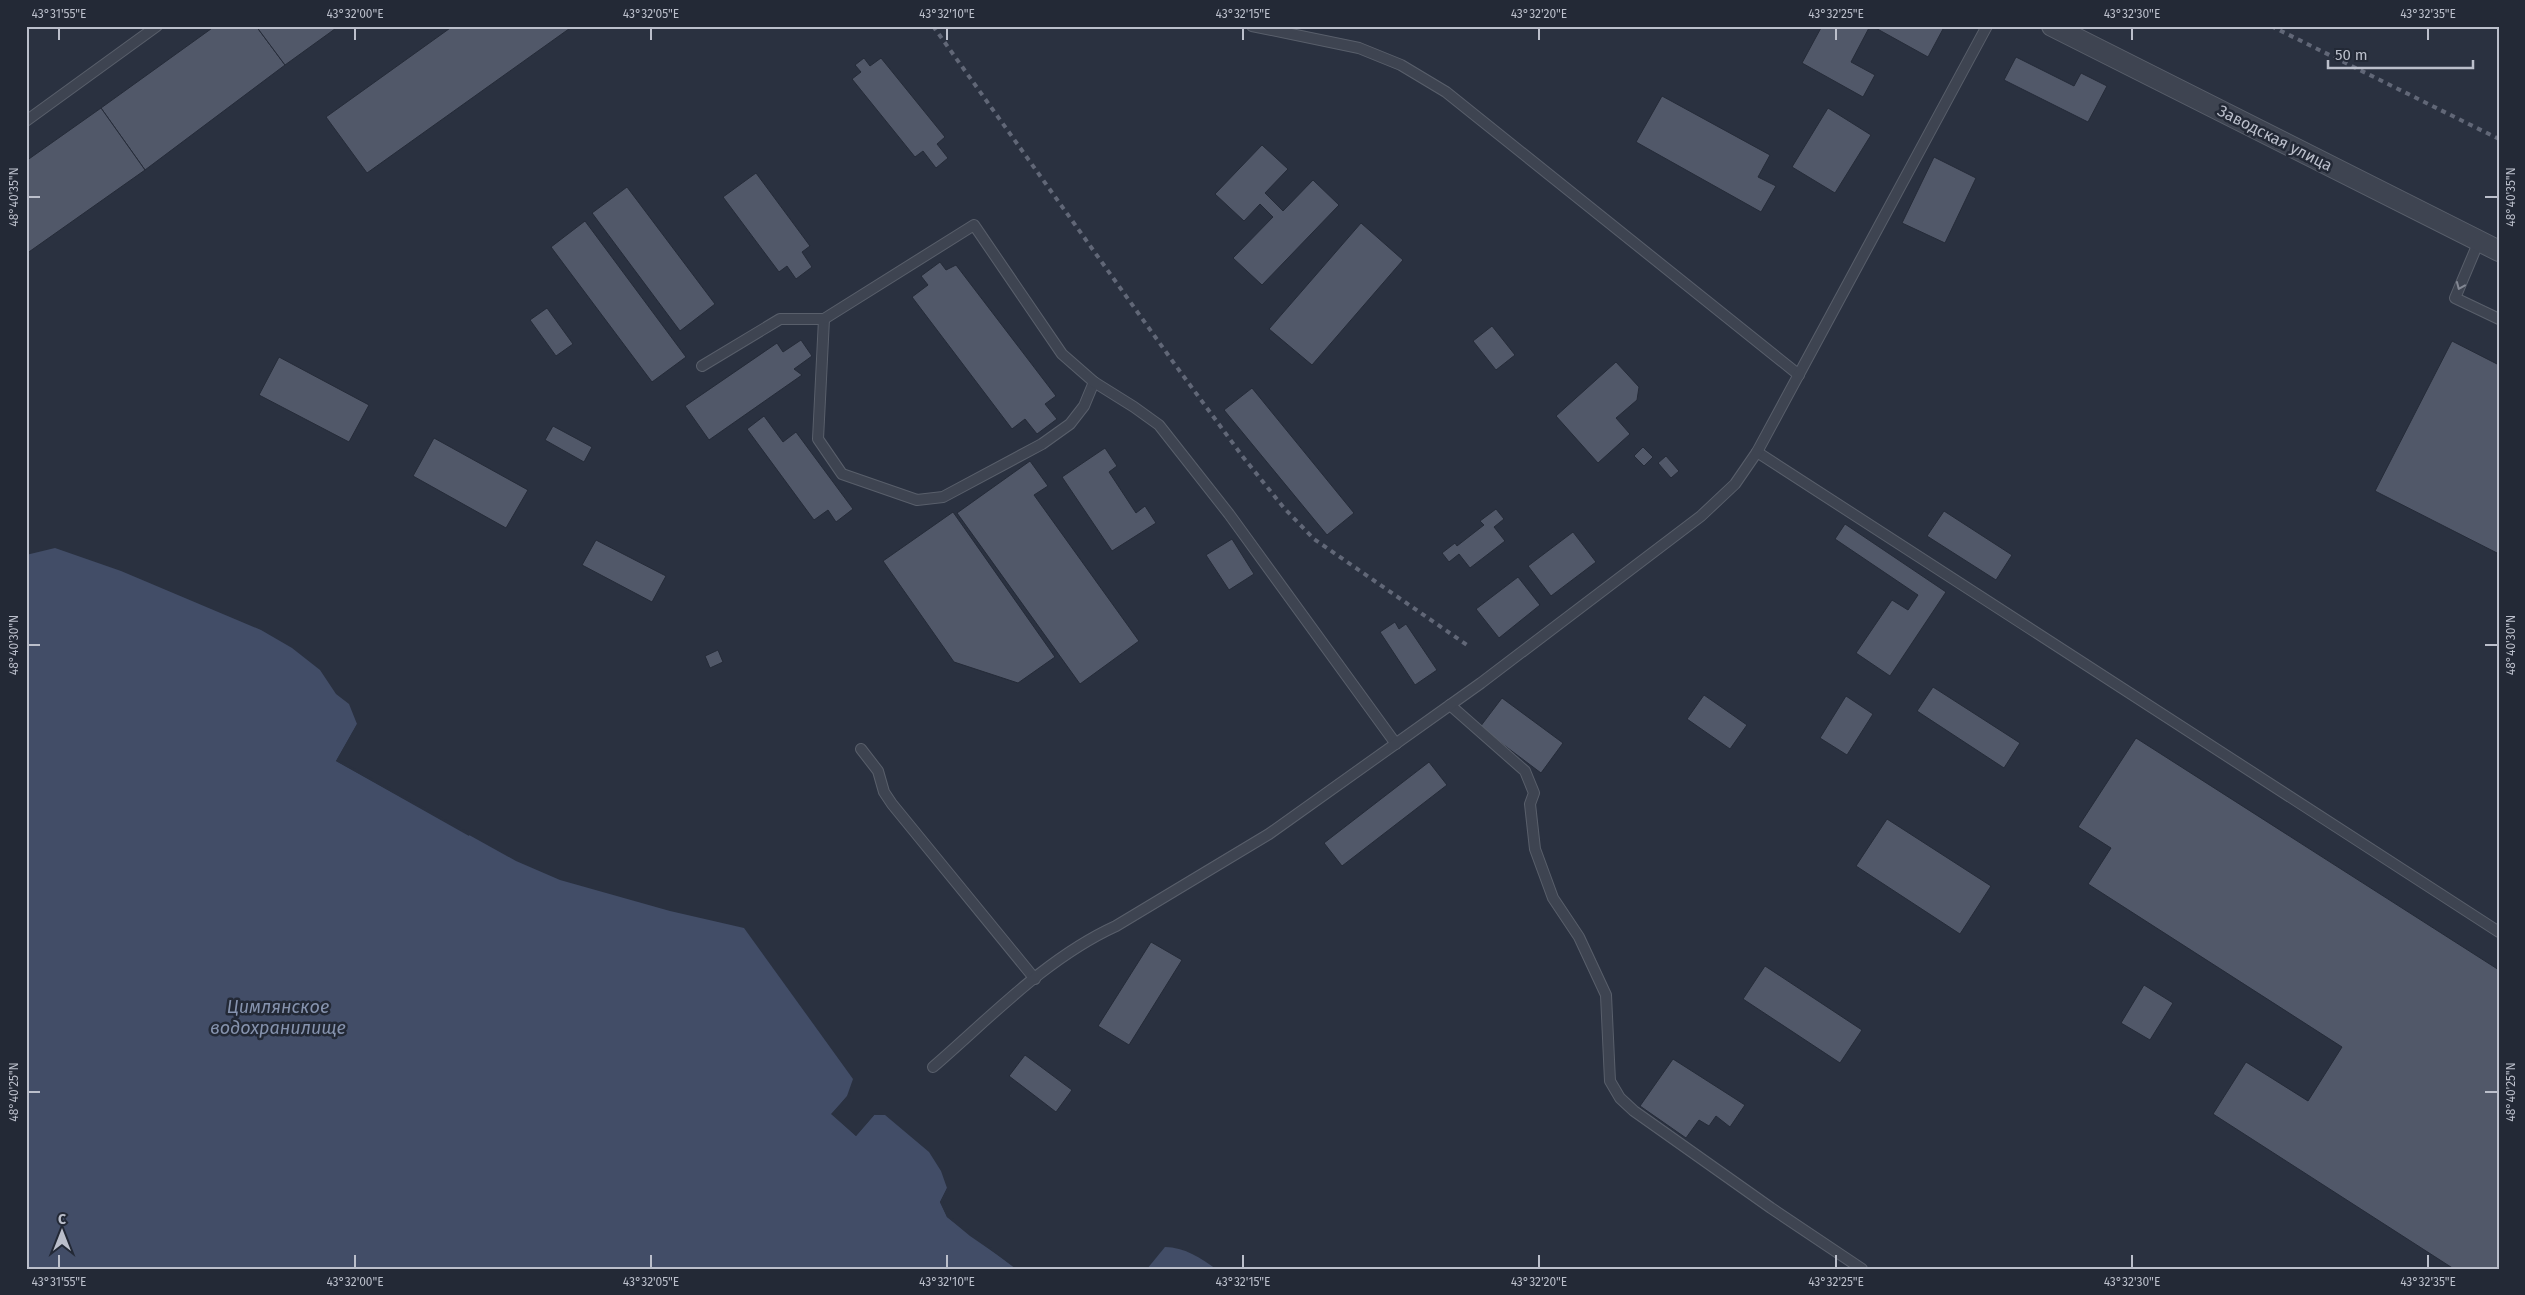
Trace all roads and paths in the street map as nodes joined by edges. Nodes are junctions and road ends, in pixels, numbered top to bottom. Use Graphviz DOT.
graph roads {
  1 [pos="157,26"];
  2 [pos="1252,26"];
  3 [pos="1987,26"];
  4 [pos="2052,26"];
  5 [pos="26,121"];
  6 [pos="2479,241"];
  7 [pos="2499,251"];
  8 [pos="824,319"];
  9 [pos="2499,319"];
  10 [pos="702,366"];
  11 [pos="1799,375"];
  12 [pos="1094,382"];
  13 [pos="1757,452"];
  14 [pos="1450,705"];
  15 [pos="1396,744"];
  16 [pos="861,749"];
  17 [pos="2499,932"];
  18 [pos="1035,979"];
  19 [pos="933,1067"];
  20 [pos="1862,1269"];
  1 -- 5 [label="lane"];
  2 -- 11 [label="lane"];
  3 -- 11 [label="lane"];
  4 -- 6 [label="street, Заводская улица"];
  6 -- 7 [label="street, Заводская улица"];
  6 -- 9 [label="lane, one-way"];
  8 -- 10 [label="lane"];
  8 -- 12 [label="lane"];
  8 -- 12 [label="lane"];
  11 -- 13 [label="lane"];
  12 -- 15 [label="lane"];
  13 -- 14 [label="lane"];
  13 -- 17 [label="lane"];
  14 -- 15 [label="lane"];
  14 -- 20 [label="lane"];
  15 -- 18 [label="lane"];
  16 -- 18 [label="lane"];
  18 -- 19 [label="lane"];
}
